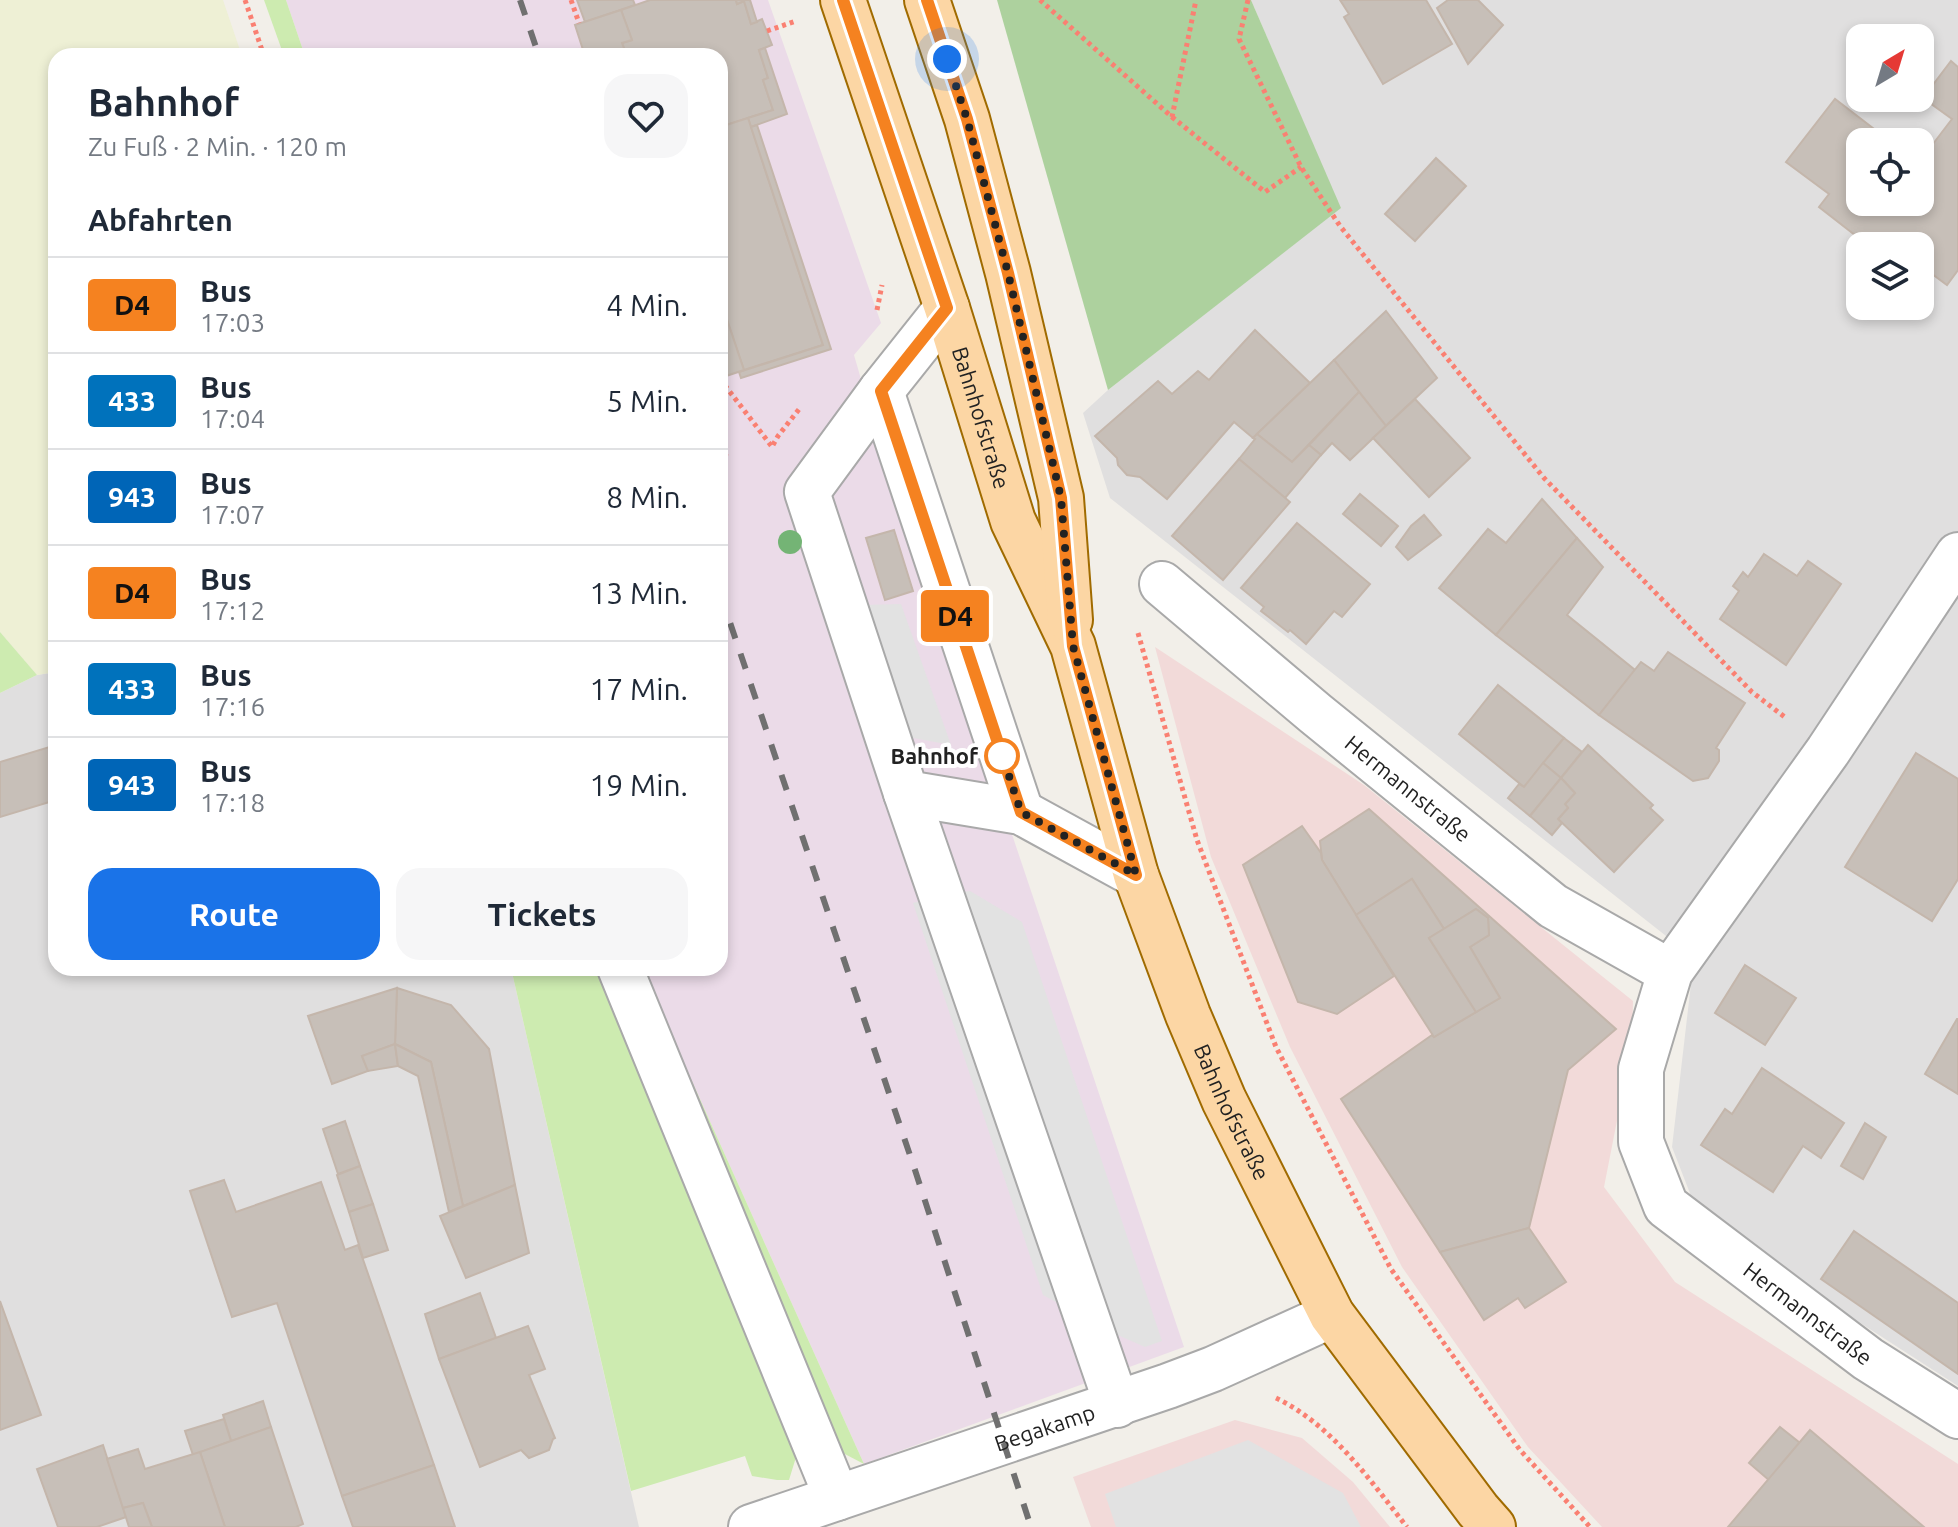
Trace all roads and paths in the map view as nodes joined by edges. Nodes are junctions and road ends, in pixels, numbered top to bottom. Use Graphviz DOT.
graph roads {
  1 [pos="245,0"];
  2 [pos="571,0"];
  3 [pos="843,0"];
  4 [pos="927,0"];
  5 [pos="1040,0"];
  6 [pos="1196,0"];
  7 [pos="1248,0"];
  8 [pos="802,19"];
  9 [pos="579,23"];
  10 [pos="767,31"];
  11 [pos="261,48"];
  12 [pos="1172,117"];
  13 [pos="1301,167"];
  14 [pos="947,308"];
  15 [pos="728,389"];
  16 [pos="881,391"];
  17 [pos="807,492"];
  18 [pos="1958,555"];
  19 [pos="1162,584"];
  20 [pos="1138,632"];
  21 [pos="1073,646"];
  22 [pos="1828,751"];
  23 [pos="906,793"];
  24 [pos="1021,812"];
  25 [pos="1136,875"];
  26 [pos="1670,972"];
  27 [pos="623,976"];
  28 [pos="1332,1315"];
  29 [pos="1213,1369"];
  30 [pos="1117,1405"];
  31 [pos="1958,1416"];
  32 [pos="837,1498"];
  33 [pos="751,1527"];
  34 [pos="1407,1527"];
  35 [pos="1493,1527"];
  36 [pos="1590,1527"];
  1 -- 11 [label="path"];
  2 -- 9 [label="path"];
  3 -- 14 [label="main road, Bahnhofstraße"];
  4 -- 21 [label="main road, Bahnhofstraße"];
  5 -- 12 [label="path"];
  6 -- 12 [label="path"];
  7 -- 13 [label="path"];
  8 -- 10 [label="path"];
  12 -- 13 [label="path"];
  13 -- 22 [label="path"];
  14 -- 16 [label="street"];
  14 -- 21 [label="main road, Bahnhofstraße"];
  15 -- 17 [label="path"];
  16 -- 17 [label="street"];
  16 -- 24 [label="street"];
  17 -- 23 [label="street"];
  18 -- 22 [label="street, Hermannstraße"];
  19 -- 26 [label="street, Hermannstraße"];
  20 -- 36 [label="path"];
  21 -- 25 [label="main road, Bahnhofstraße"];
  22 -- 26 [label="street, Hermannstraße"];
  23 -- 24 [label="street"];
  23 -- 30 [label="street"];
  24 -- 25 [label="street"];
  25 -- 28 [label="main road, Bahnhofstraße"];
  26 -- 31 [label="street, Hermannstraße"];
  27 -- 32 [label="street"];
  28 -- 29 [label="street, Begakamp"];
  28 -- 35 [label="main road, Bahnhofstraße"];
  29 -- 30 [label="street, Begakamp"];
  29 -- 34 [label="path"];
  30 -- 32 [label="street, Begakamp"];
  32 -- 33 [label="street, Begakamp"];
}
